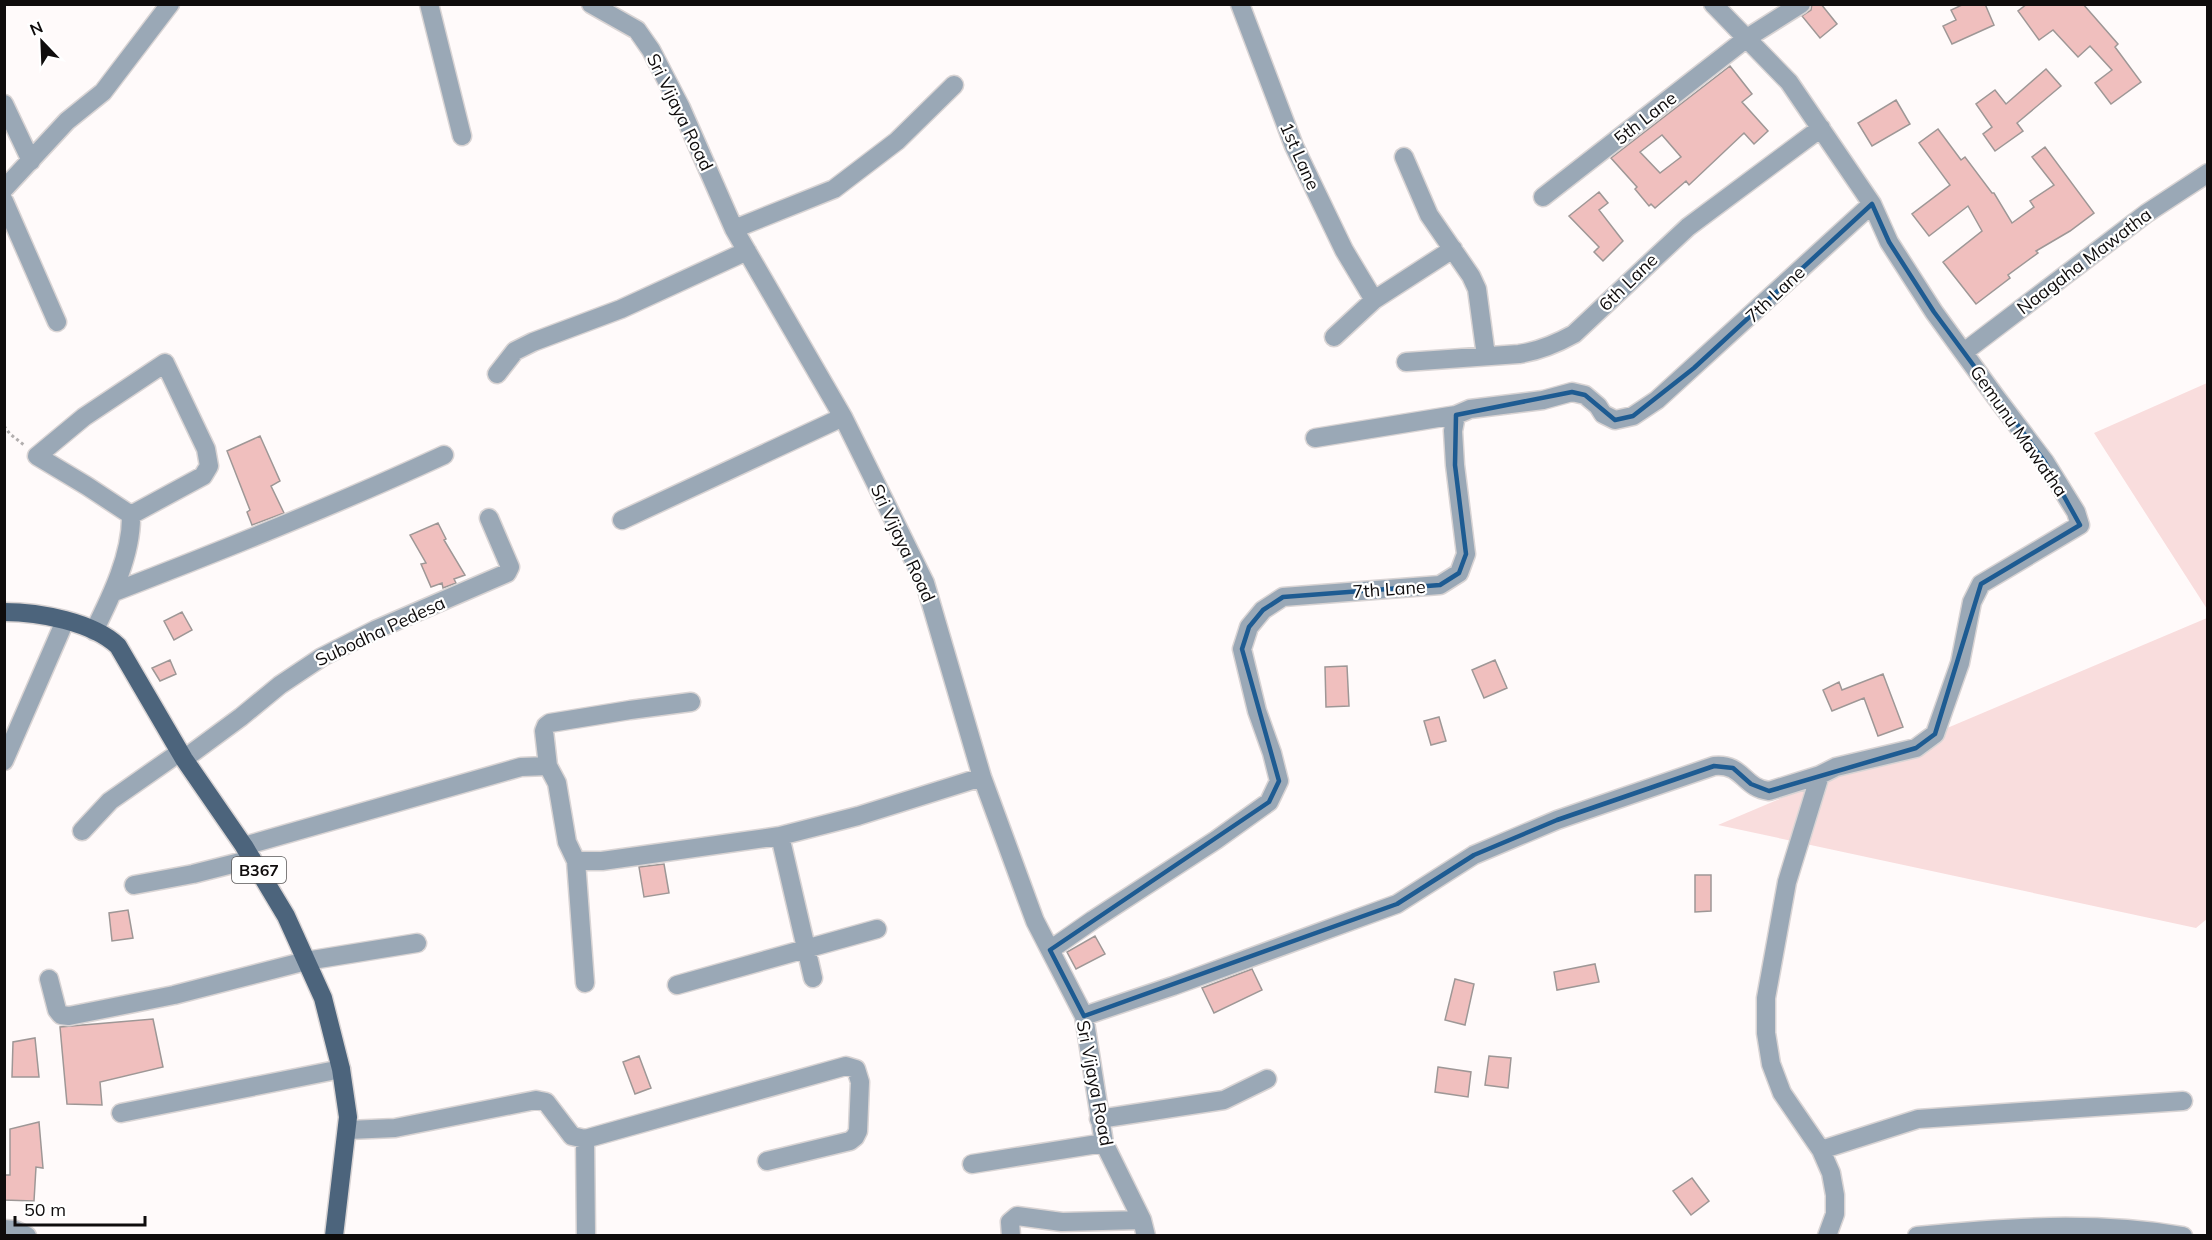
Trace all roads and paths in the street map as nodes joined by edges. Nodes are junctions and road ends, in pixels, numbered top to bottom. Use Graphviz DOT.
graph roads {
  1 [pos="170,4"];
  2 [pos="429,4"];
  3 [pos="591,4"];
  4 [pos="1240,4"];
  5 [pos="1713,4"];
  6 [pos="1801,4"];
  7 [pos="1747,38"];
  8 [pos="954,85"];
  9 [pos="4,104"];
  10 [pos="1821,128"];
  11 [pos="462,136"];
  12 [pos="1404,157"];
  13 [pos="32,161"];
  14 [pos="2208,173"];
  15 [pos="4,189"];
  16 [pos="1543,197"];
  17 [pos="4,201"];
  18 [pos="1872,204"];
  19 [pos="734,229"];
  20 [pos="1453,249"];
  21 [pos="747,251"];
  22 [pos="1374,300"];
  23 [pos="57,322"];
  24 [pos="1334,337"];
  25 [pos="1964,352"];
  26 [pos="1486,356"];
  27 [pos="1406,362"];
  28 [pos="497,374"];
  29 [pos="1456,415"];
  30 [pos="843,417"];
  31 [pos="4,426"];
  32 [pos="1315,438"];
  33 [pos="444,455"];
  34 [pos="37,456"];
  35 [pos="131,515"];
  36 [pos="489,518"];
  37 [pos="622,520"];
  38 [pos="114,591"];
  39 [pos="4,612"];
  40 [pos="65,621"];
  41 [pos="94,630"];
  42 [pos="691,702"];
  43 [pos="182,755"];
  44 [pos="4,761"];
  45 [pos="548,766"];
  46 [pos="1820,775"];
  47 [pos="982,777"];
  48 [pos="82,831"];
  49 [pos="780,836"];
  50 [pos="248,852"];
  51 [pos="576,861"];
  52 [pos="134,885"];
  53 [pos="877,929"];
  54 [pos="417,943"];
  55 [pos="806,949"];
  56 [pos="1050,950"];
  57 [pos="306,961"];
  58 [pos="813,978"];
  59 [pos="49,979"];
  60 [pos="585,983"];
  61 [pos="677,985"];
  62 [pos="1084,1016"];
  63 [pos="341,1069"];
  64 [pos="1267,1079"];
  65 [pos="2183,1101"];
  66 [pos="121,1113"];
  67 [pos="1099,1119"];
  68 [pos="348,1130"];
  69 [pos="585,1139"];
  70 [pos="1104,1143"];
  71 [pos="1821,1150"];
  72 [pos="767,1161"];
  73 [pos="972,1164"];
  74 [pos="1144,1228"];
  75 [pos="4,1229"];
  76 [pos="27,1236"];
  77 [pos="334,1236"];
  78 [pos="586,1236"];
  79 [pos="1011,1236"];
  80 [pos="1827,1236"];
  81 [pos="1917,1236"];
  82 [pos="2183,1236"];
  1 -- 13 [label="street"];
  2 -- 11 [label="street"];
  3 -- 19 [label="street, Sri Vijaya Road"];
  4 -- 22 [label="street, 1st Lane"];
  5 -- 7 [label="street, Gemunu Mawatha"];
  6 -- 7 [label="street, 5th Lane"];
  7 -- 10 [label="street, Gemunu Mawatha"];
  7 -- 16 [label="street, 5th Lane"];
  8 -- 19 [label="street"];
  9 -- 13 [label="street"];
  10 -- 18 [label="street, Gemunu Mawatha"];
  10 -- 26 [label="street, 6th Lane"];
  12 -- 20 [label="street"];
  13 -- 15 [label="street"];
  14 -- 25 [label="street, Naagaha Mawatha"];
  17 -- 23 [label="street"];
  18 -- 25 [label="street, Gemunu Mawatha"];
  18 -- 29 [label="street, 7th Lane"];
  19 -- 21 [label="street, Sri Vijaya Road"];
  20 -- 22 [label="street"];
  20 -- 26 [label="street"];
  21 -- 28 [label="street"];
  21 -- 30 [label="street, Sri Vijaya Road"];
  22 -- 24 [label="street"];
  25 -- 46 [label="street, Gemunu Mawatha"];
  26 -- 27 [label="street, 6th Lane"];
  29 -- 32 [label="street"];
  29 -- 56 [label="street, 7th Lane"];
  30 -- 37 [label="street"];
  30 -- 47 [label="street, Sri Vijaya Road"];
  31 -- 34 [label="path"];
  33 -- 38 [label="street"];
  34 -- 35 [label="street"];
  34 -- 35 [label="street"];
  35 -- 38 [label="street"];
  36 -- 43 [label="street, Subodha Pedesa"];
  38 -- 41 [label="street"];
  39 -- 40 [label="main road, B367"];
  40 -- 41 [label="main road, B367"];
  40 -- 44 [label="street"];
  41 -- 43 [label="main road, B367"];
  42 -- 45 [label="street"];
  43 -- 48 [label="street, Subodha Pedesa"];
  43 -- 50 [label="main road, B367"];
  45 -- 50 [label="street"];
  45 -- 51 [label="street"];
  46 -- 62 [label="street"];
  46 -- 71 [label="street"];
  47 -- 49 [label="street"];
  47 -- 56 [label="street, Sri Vijaya Road"];
  49 -- 51 [label="street"];
  49 -- 55 [label="street"];
  50 -- 52 [label="street"];
  50 -- 57 [label="main road, B367"];
  51 -- 60 [label="street"];
  53 -- 55 [label="street"];
  54 -- 57 [label="street"];
  55 -- 58 [label="street"];
  55 -- 61 [label="street"];
  56 -- 62 [label="street, Sri Vijaya Road"];
  57 -- 59 [label="street"];
  57 -- 63 [label="main road, B367"];
  62 -- 67 [label="street, Sri Vijaya Road"];
  63 -- 66 [label="street"];
  63 -- 68 [label="main road, B367"];
  64 -- 67 [label="street"];
  65 -- 71 [label="street"];
  67 -- 70 [label="street, Sri Vijaya Road"];
  68 -- 69 [label="street"];
  68 -- 77 [label="main road, B367"];
  69 -- 72 [label="street"];
  69 -- 78 [label="street"];
  70 -- 73 [label="street"];
  70 -- 74 [label="street, Sri Vijaya Road"];
  71 -- 80 [label="street"];
  74 -- 79 [label="street"];
  75 -- 76 [label="street"];
  81 -- 82 [label="street"];
}
